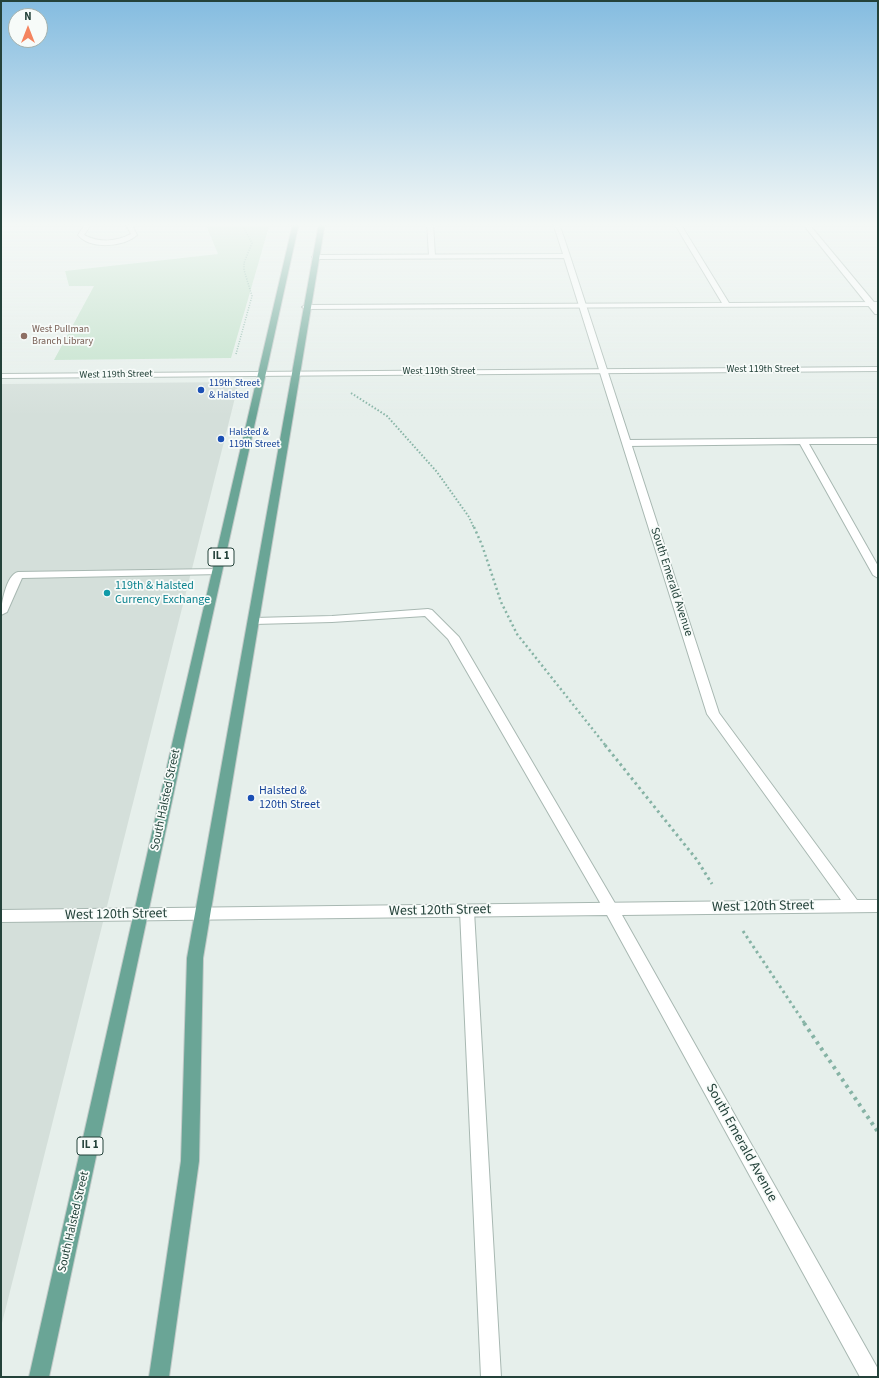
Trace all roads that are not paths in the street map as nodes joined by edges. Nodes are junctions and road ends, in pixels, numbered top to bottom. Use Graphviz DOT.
graph roads {
  1 [pos="281,287"];
  2 [pos="310,287"];
  3 [pos="577,287"];
  4 [pos="716,287"];
  5 [pos="861,287"];
  6 [pos="875,304"];
  7 [pos="727,305"];
  8 [pos="583,306"];
  9 [pos="306,307"];
  10 [pos="878,312"];
  11 [pos="878,370"];
  12 [pos="604,371"];
  13 [pos="262,373"];
  14 [pos="296,373"];
  15 [pos="1,376"];
  16 [pos="878,441"];
  17 [pos="803,442"];
  18 [pos="627,443"];
  19 [pos="217,572"];
  20 [pos="878,575"];
  21 [pos="1,612"];
  22 [pos="254,621"];
  23 [pos="852,906"];
  24 [pos="878,906"];
  25 [pos="611,909"];
  26 [pos="467,911"];
  27 [pos="202,914"];
  28 [pos="141,915"];
  29 [pos="1,916"];
  30 [pos="39,1377"];
  31 [pos="159,1377"];
  32 [pos="491,1377"];
  33 [pos="871,1377"];
  1 -- 13 [label="main road, South Halsted Street / IL 1"];
  2 -- 9 [label="main road"];
  3 -- 8 [label="street, South Emerald Avenue"];
  4 -- 7 [label="street"];
  5 -- 6 [label="street"];
  6 -- 7 [label="street"];
  6 -- 10 [label="street"];
  7 -- 8 [label="street"];
  8 -- 9 [label="street"];
  8 -- 12 [label="street, South Emerald Avenue"];
  9 -- 14 [label="main road"];
  11 -- 12 [label="street, West 119th Street"];
  12 -- 14 [label="street, West 119th Street"];
  12 -- 18 [label="street, South Emerald Avenue"];
  13 -- 14 [label="street, West 119th Street"];
  13 -- 15 [label="street, West 119th Street"];
  13 -- 19 [label="main road, South Halsted Street / IL 1"];
  14 -- 22 [label="main road"];
  16 -- 17 [label="street"];
  17 -- 18 [label="street"];
  17 -- 20 [label="street"];
  18 -- 23 [label="street, South Emerald Avenue"];
  19 -- 21 [label="street"];
  19 -- 28 [label="main road, South Halsted Street / IL 1"];
  22 -- 25 [label="street, South Emerald Avenue"];
  22 -- 27 [label="main road"];
  23 -- 24 [label="street, West 120th Street"];
  23 -- 25 [label="street, West 120th Street"];
  25 -- 26 [label="street, West 120th Street"];
  25 -- 33 [label="street, South Emerald Avenue"];
  26 -- 27 [label="street, West 120th Street"];
  26 -- 32 [label="street"];
  27 -- 28 [label="street, West 120th Street"];
  27 -- 31 [label="main road"];
  28 -- 29 [label="street, West 120th Street"];
  28 -- 30 [label="main road, South Halsted Street / IL 1"];
}
